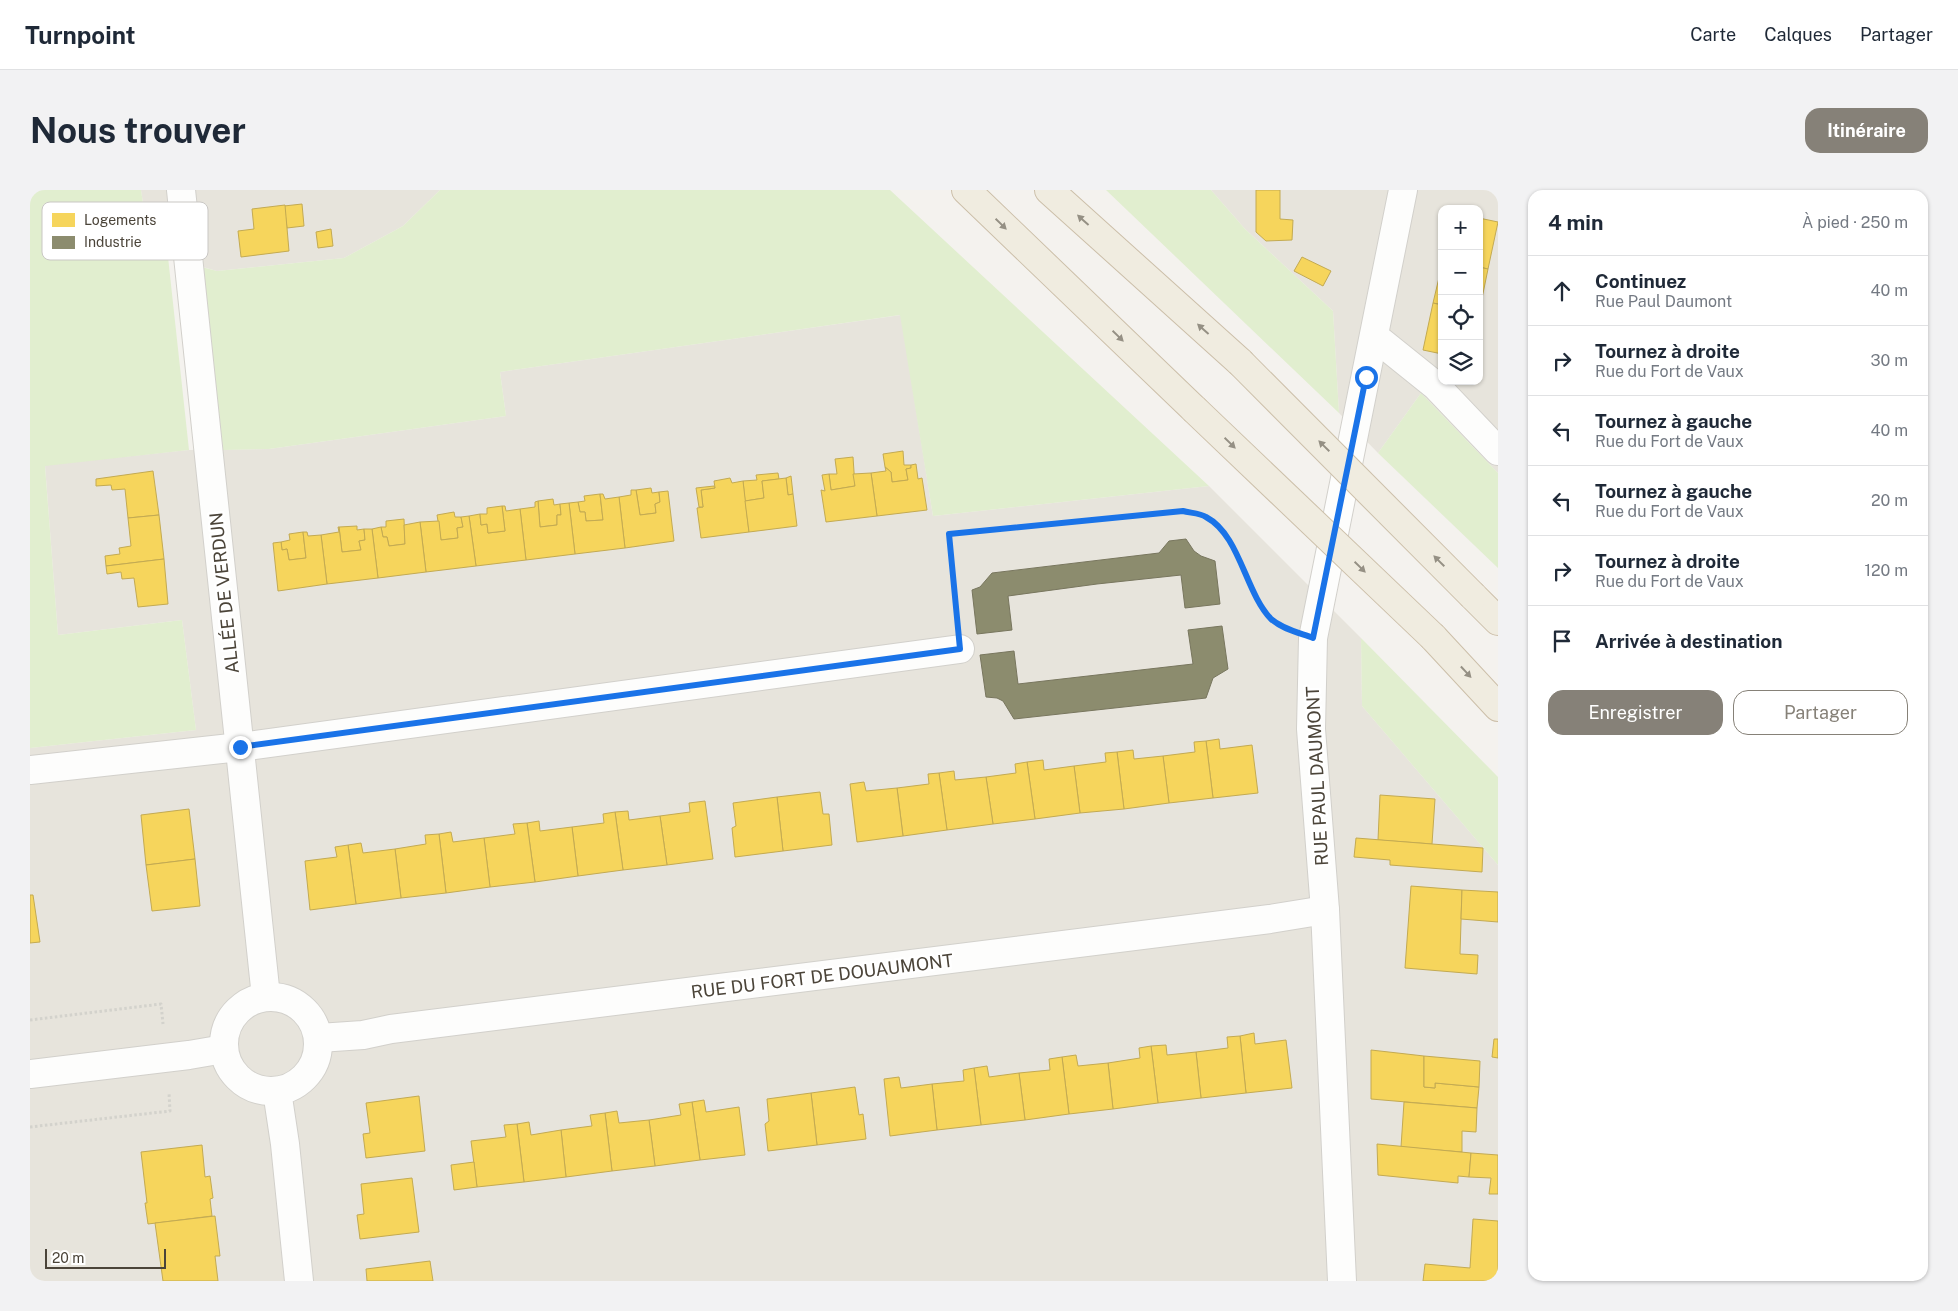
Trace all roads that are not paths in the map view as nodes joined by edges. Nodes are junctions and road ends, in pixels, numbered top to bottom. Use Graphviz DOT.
graph roads {
  1 [pos="966,190"];
  2 [pos="1049,190"];
  3 [pos="1403,190"];
  4 [pos="188,260"];
  5 [pos="1375,337"];
  6 [pos="1498,451"];
  7 [pos="1498,621"];
  8 [pos="960,649"];
  9 [pos="1498,707"];
  10 [pos="240,747"];
  11 [pos="30,770"];
  12 [pos="1325,910"];
  13 [pos="266,996"];
  14 [pos="319,1038"];
  15 [pos="224,1049"];
  16 [pos="30,1074"];
  17 [pos="277,1091"];
  18 [pos="299,1281"];
  19 [pos="1342,1281"];
  1 -- 9 [label="highway, one-way, bridge"];
  7 -- 2 [label="highway, one-way, bridge"];
  3 -- 5 [label="street, RUE PAUL DAUMONT"];
  4 -- 10 [label="street, ALLÉE DE VERDUN"];
  5 -- 6 [label="street"];
  5 -- 12 [label="street, RUE PAUL DAUMONT"];
  8 -- 10 [label="street"];
  10 -- 11 [label="street"];
  10 -- 13 [label="street, ALLÉE DE VERDUN"];
  12 -- 14 [label="street, RUE DU FORT DE DOUAUMONT"];
  12 -- 19 [label="street, RUE PAUL DAUMONT"];
  13 -- 14 [label="street"];
  13 -- 15 [label="street"];
  14 -- 17 [label="street"];
  15 -- 16 [label="street"];
  15 -- 17 [label="street"];
  17 -- 18 [label="street"];
}
